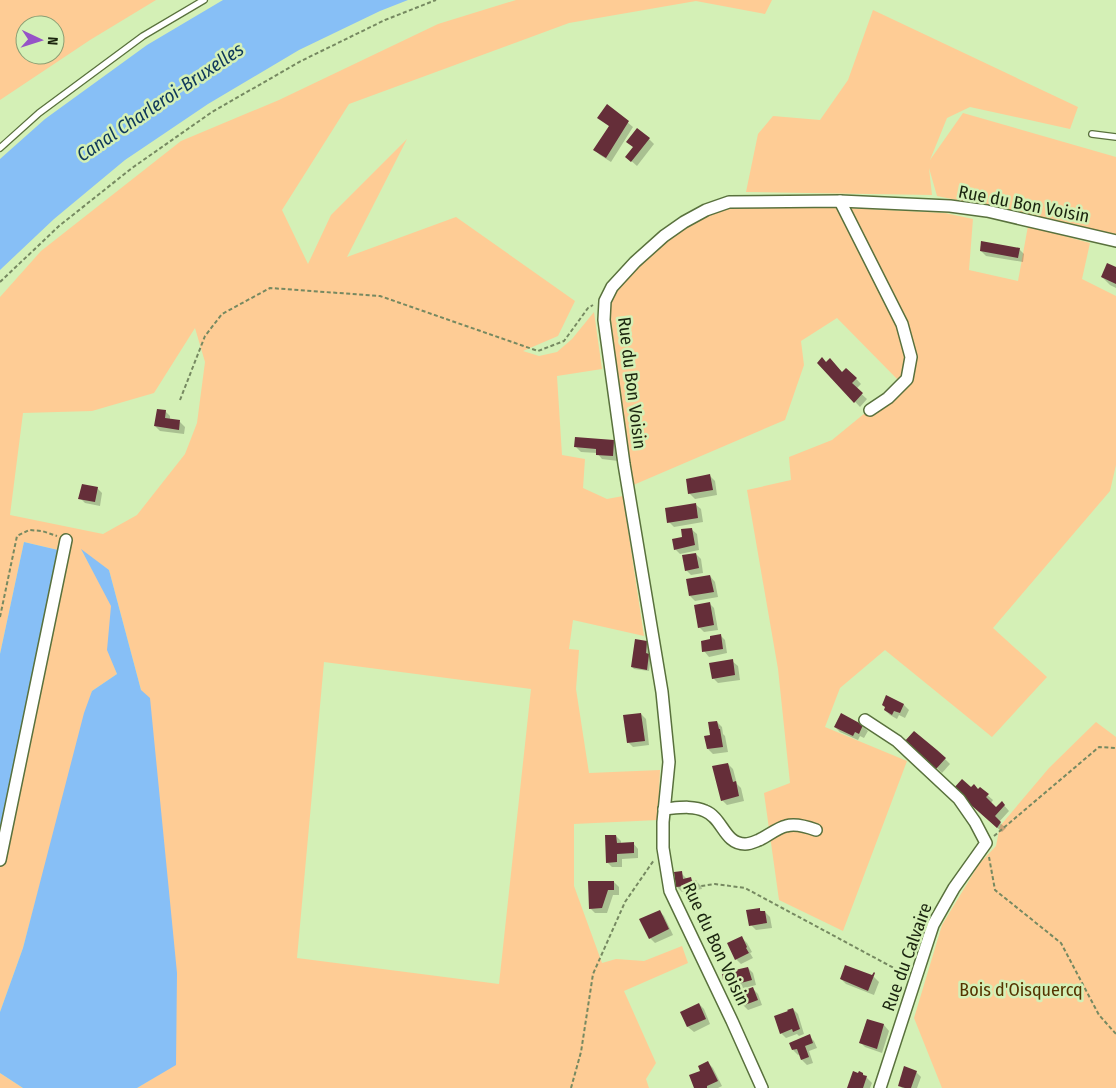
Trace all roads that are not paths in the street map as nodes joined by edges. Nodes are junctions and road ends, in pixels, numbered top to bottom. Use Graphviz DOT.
graph roads {
  1 [pos="204,0"];
  2 [pos="1092,134"];
  3 [pos="1116,137"];
  4 [pos="0,148"];
  5 [pos="840,201"];
  6 [pos="1116,241"];
  7 [pos="870,410"];
  8 [pos="66,540"];
  9 [pos="865,720"];
  10 [pos="664,809"];
  11 [pos="816,830"];
  12 [pos="0,860"];
  13 [pos="762,1088"];
  14 [pos="880,1088"];
  1 -- 4 [label="lane"];
  2 -- 3 [label="lane"];
  5 -- 6 [label="street, Rue du Bon Voisin"];
  5 -- 7 [label="street"];
  5 -- 10 [label="street, Rue du Bon Voisin"];
  8 -- 12 [label="street"];
  9 -- 14 [label="street, Rue du Calvaire"];
  10 -- 11 [label="street"];
  10 -- 13 [label="street, Rue du Bon Voisin"];
}
